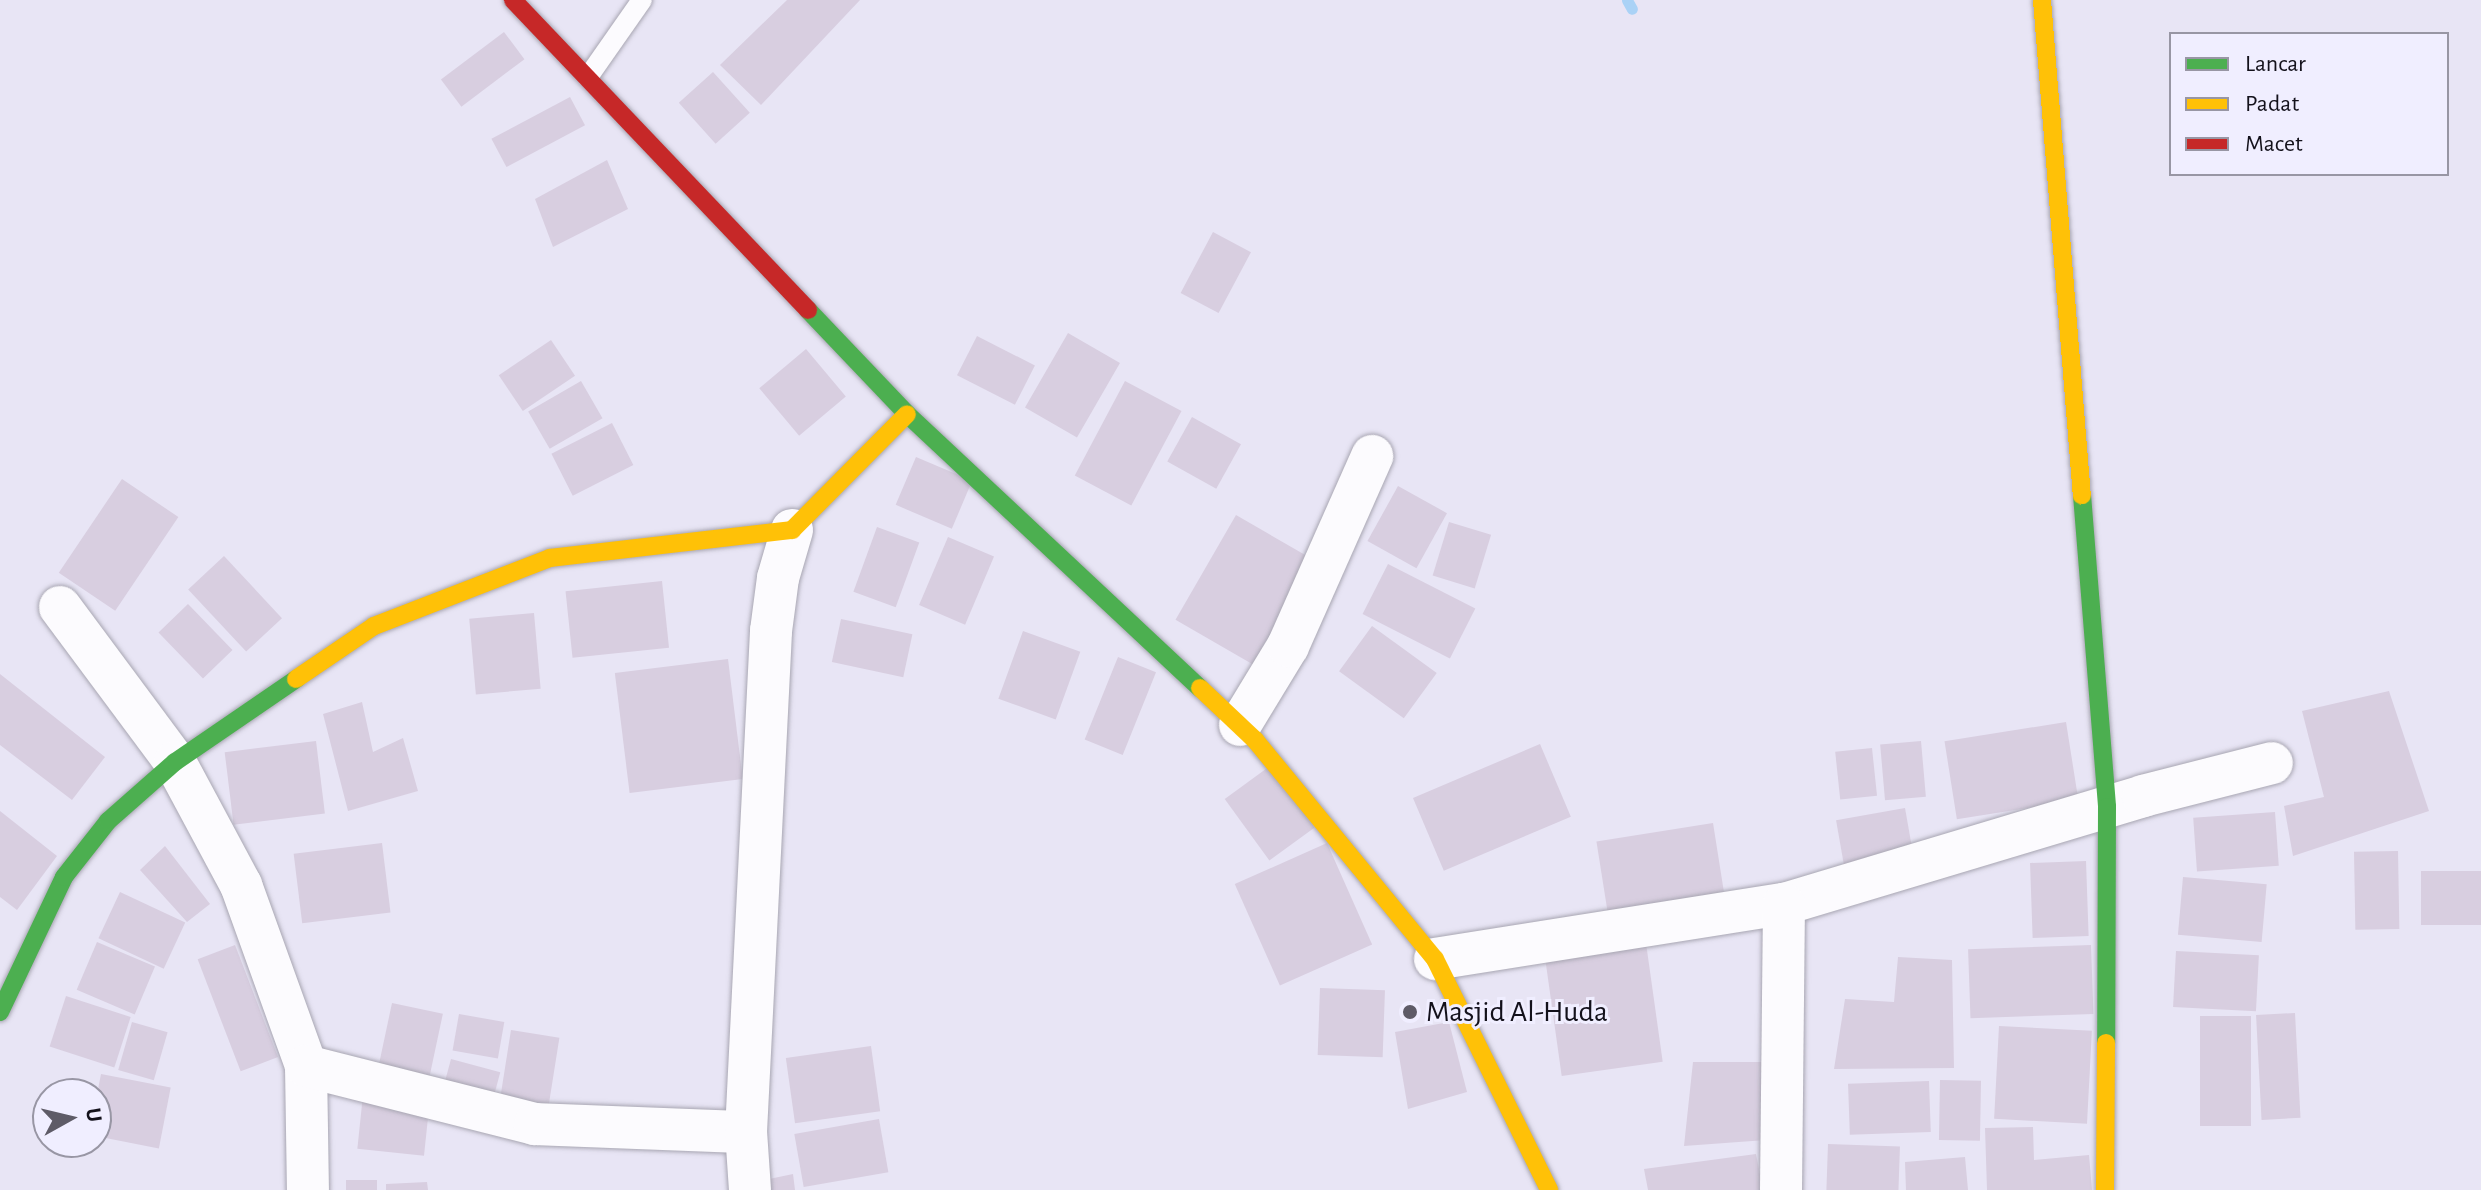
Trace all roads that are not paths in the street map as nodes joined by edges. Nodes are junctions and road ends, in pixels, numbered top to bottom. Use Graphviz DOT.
graph roads {
  1 [pos="513,0"];
  2 [pos="642,0"];
  3 [pos="2042,0"];
  4 [pos="588,77"];
  5 [pos="907,414"];
  6 [pos="1372,456"];
  7 [pos="792,530"];
  8 [pos="60,607"];
  9 [pos="1240,725"];
  10 [pos="175,762"];
  11 [pos="2272,763"];
  12 [pos="2107,807"];
  13 [pos="1784,904"];
  14 [pos="1435,959"];
  15 [pos="0,1012"];
  16 [pos="306,1066"];
  17 [pos="746,1132"];
  18 [pos="308,1190"];
  19 [pos="750,1190"];
  20 [pos="1549,1190"];
  21 [pos="1781,1190"];
  22 [pos="2105,1190"];
  1 -- 4 [label="street"];
  2 -- 4 [label="lane"];
  3 -- 12 [label="street"];
  4 -- 5 [label="street"];
  5 -- 7 [label="street"];
  5 -- 9 [label="street"];
  6 -- 9 [label="street"];
  7 -- 10 [label="street"];
  7 -- 17 [label="street"];
  8 -- 10 [label="street"];
  9 -- 14 [label="street"];
  10 -- 15 [label="street"];
  10 -- 16 [label="street"];
  11 -- 12 [label="street"];
  12 -- 13 [label="street"];
  12 -- 22 [label="street"];
  13 -- 14 [label="street"];
  13 -- 21 [label="street"];
  14 -- 20 [label="street"];
  16 -- 17 [label="street"];
  16 -- 18 [label="street"];
  17 -- 19 [label="street"];
}
